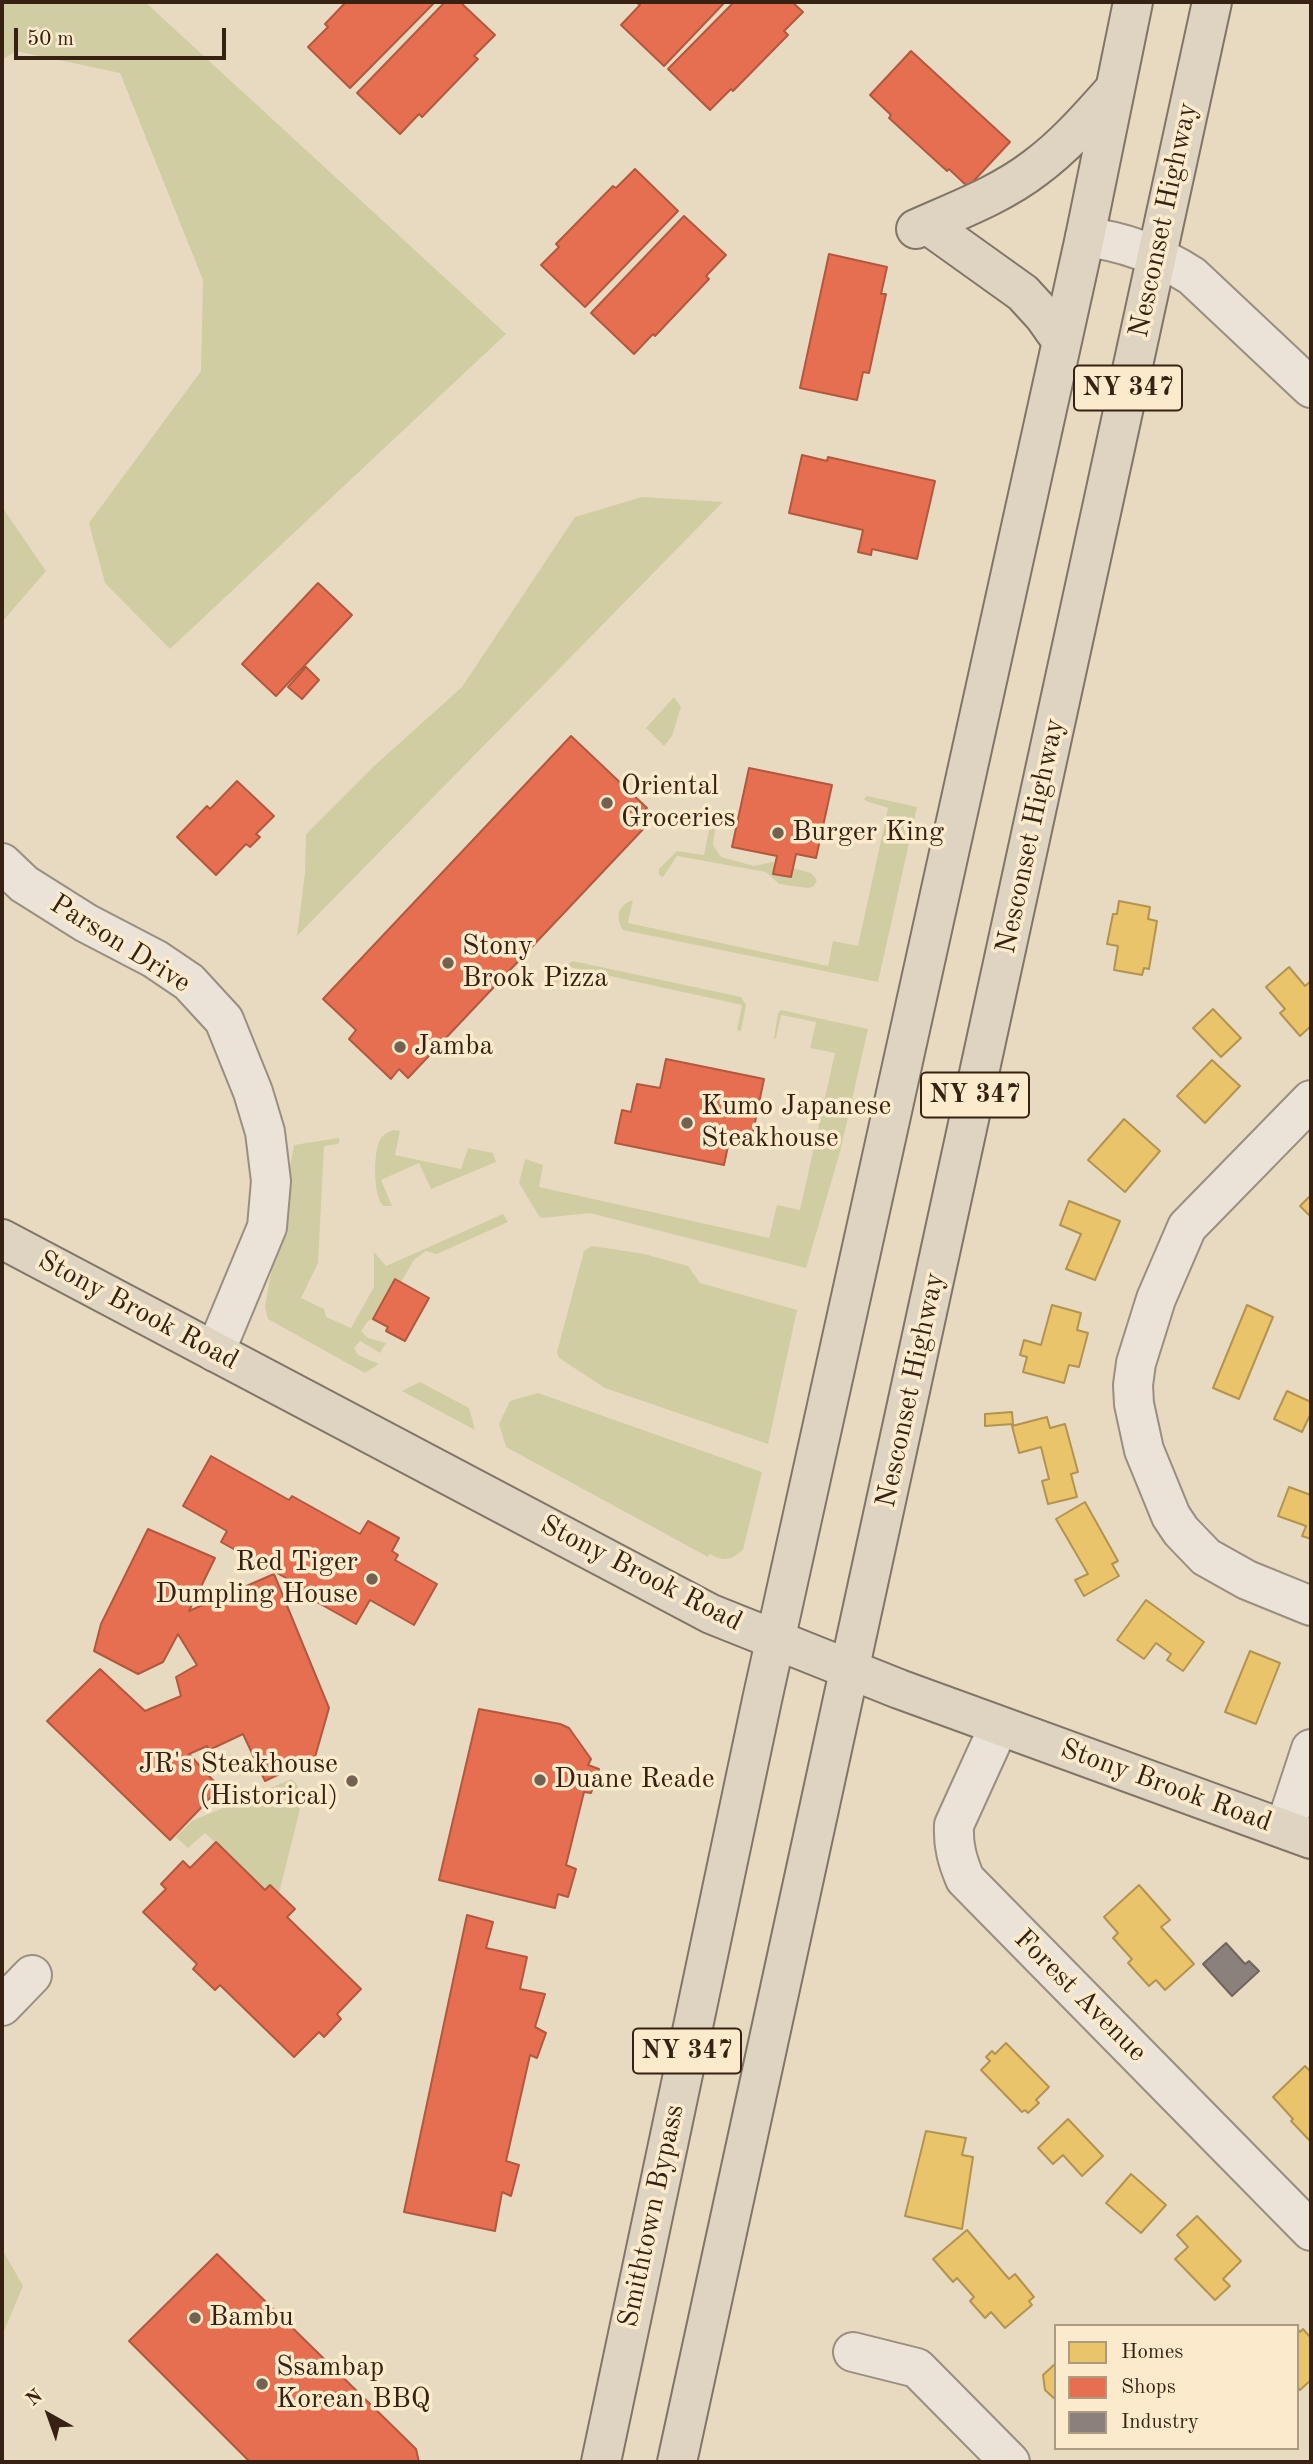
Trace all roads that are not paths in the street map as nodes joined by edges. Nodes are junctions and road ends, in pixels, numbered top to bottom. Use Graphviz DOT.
graph roads {
  1 [pos="1133,2"];
  2 [pos="1212,2"];
  3 [pos="1116,87"];
  4 [pos="1084,237"];
  5 [pos="1157,256"];
  6 [pos="1061,340"];
  7 [pos="1311,388"];
  8 [pos="2,863"];
  9 [pos="1311,1100"];
  10 [pos="2,1239"];
  11 [pos="215,1352"];
  12 [pos="1311,1606"];
  13 [pos="776,1641"];
  14 [pos="849,1670"];
  15 [pos="999,1726"];
  16 [pos="1311,1749"];
  17 [pos="1298,1833"];
  18 [pos="32,1975"];
  19 [pos="2,2006"];
  20 [pos="1311,2231"];
  21 [pos="853,2352"];
  22 [pos="601,2462"];
  23 [pos="677,2462"];
  24 [pos="1010,2462"];
  1 -- 3 [label="main road, NY 347"];
  2 -- 5 [label="main road, Nesconset Highway / NY 347"];
  3 -- 4 [label="main road, NY 347"];
  3 -- 6 [label="main road"];
  4 -- 5 [label="street"];
  4 -- 6 [label="main road, NY 347"];
  5 -- 7 [label="street"];
  5 -- 14 [label="main road, Nesconset Highway / NY 347"];
  6 -- 13 [label="main road, NY 347"];
  8 -- 11 [label="street, Parson Drive"];
  9 -- 12 [label="street"];
  10 -- 11 [label="main road, Stony Brook Road"];
  11 -- 13 [label="main road, Stony Brook Road"];
  13 -- 14 [label="main road, Stony Brook Road"];
  13 -- 22 [label="main road, Smithtown Bypass / NY 347"];
  14 -- 15 [label="main road, Stony Brook Road"];
  14 -- 23 [label="main road, NY 347"];
  15 -- 17 [label="main road, Stony Brook Road"];
  15 -- 20 [label="street, Forest Avenue"];
  16 -- 17 [label="street"];
  18 -- 19 [label="street"];
  21 -- 24 [label="street"];
}
